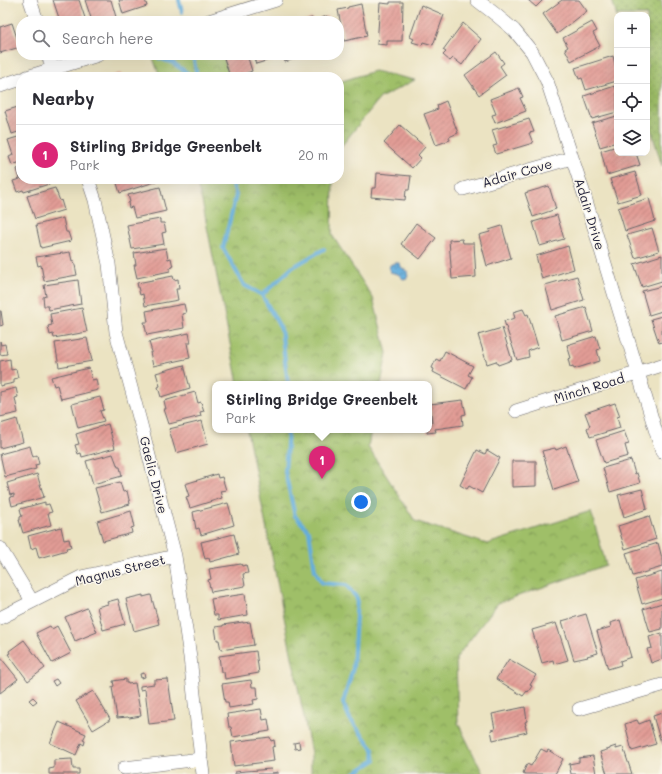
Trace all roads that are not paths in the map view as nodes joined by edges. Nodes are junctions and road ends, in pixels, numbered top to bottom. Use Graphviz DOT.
graph roads {
  1 [pos="30,0"];
  2 [pos="276,0"];
  3 [pos="477,0"];
  4 [pos="35,16"];
  5 [pos="225,16"];
  6 [pos="50,60"];
  7 [pos="86,60"];
  8 [pos="54,72"];
  9 [pos="56,72"];
  10 [pos="16,81"];
  11 [pos="0,86"];
  12 [pos="572,158"];
  13 [pos="90,184"];
  14 [pos="463,189"];
  15 [pos="662,365"];
  16 [pos="638,373"];
  17 [pos="516,411"];
  18 [pos="662,452"];
  19 [pos="0,548"];
  20 [pos="175,556"];
  21 [pos="32,601"];
  22 [pos="0,618"];
  23 [pos="662,685"];
  24 [pos="579,709"];
  25 [pos="201,759"];
  26 [pos="124,768"];
  27 [pos="203,774"];
  1 -- 4 [label="street"];
  2 -- 5 [label="street"];
  3 -- 12 [label="street, Adair Drive"];
  6 -- 8 [label="street"];
  7 -- 9 [label="street"];
  10 -- 11 [label="street"];
  12 -- 14 [label="street, Adair Cove"];
  12 -- 16 [label="street, Adair Drive"];
  13 -- 20 [label="street, Gaelic Drive"];
  15 -- 16 [label="street, Minch Road"];
  16 -- 17 [label="street, Minch Road"];
  16 -- 18 [label="street, Adair Drive"];
  19 -- 21 [label="street"];
  20 -- 21 [label="street, Magnus Street"];
  20 -- 25 [label="street, Gaelic Drive"];
  21 -- 22 [label="street, Magnus Street"];
  23 -- 24 [label="street"];
  25 -- 26 [label="street"];
  25 -- 27 [label="street, Gaelic Drive"];
}
